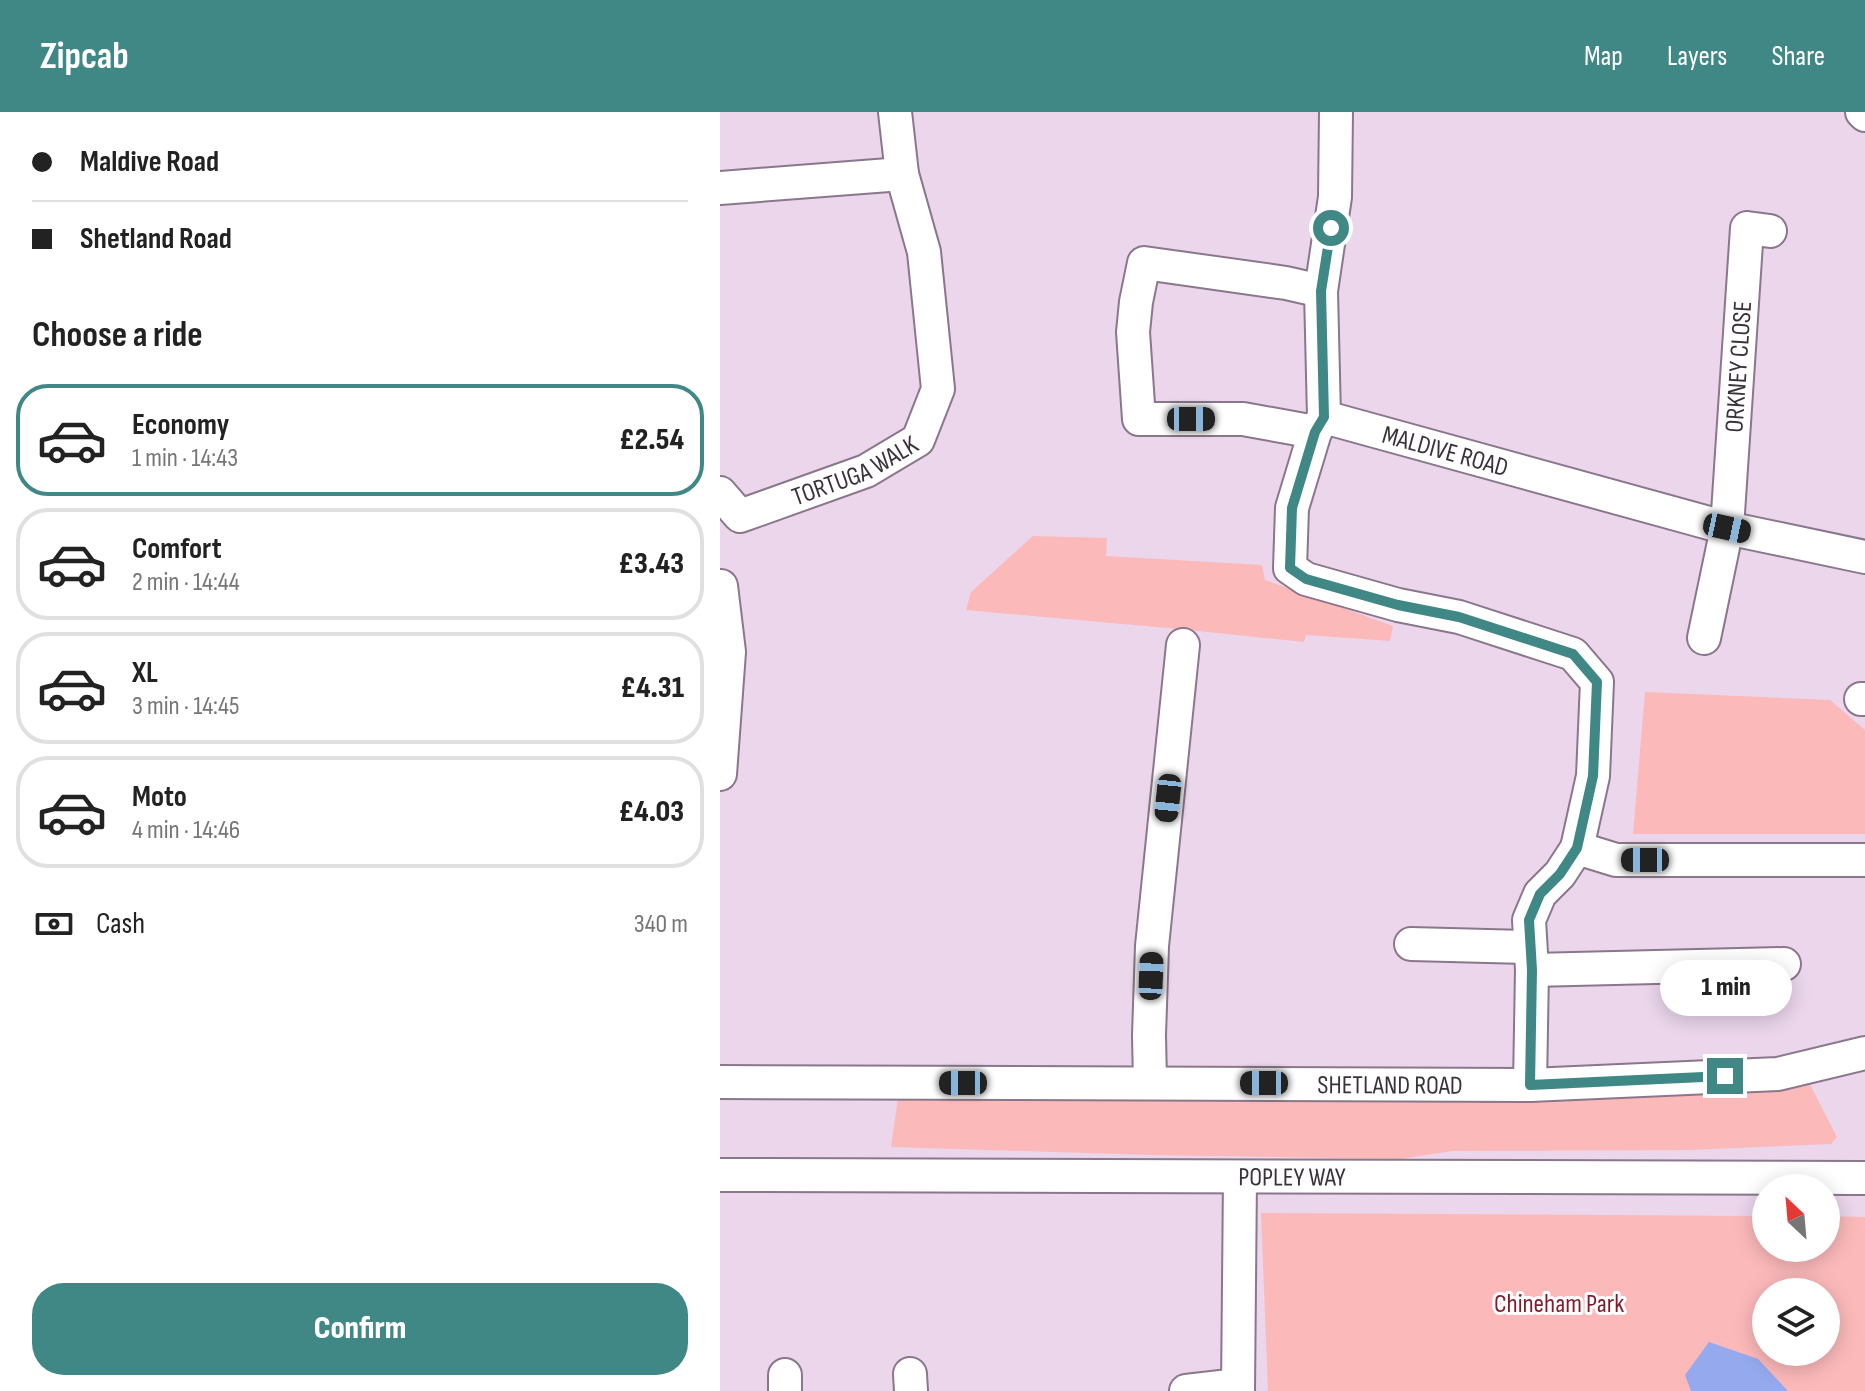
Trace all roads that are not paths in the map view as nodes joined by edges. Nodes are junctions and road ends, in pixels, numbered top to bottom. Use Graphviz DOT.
graph roads {
  1 [pos="895,112"];
  2 [pos="1336,112"];
  3 [pos="902,174"];
  4 [pos="720,188"];
  5 [pos="1770,231"];
  6 [pos="1321,291"];
  7 [pos="1319,424"];
  8 [pos="720,493"];
  9 [pos="1727,528"];
  10 [pos="1865,557"];
  11 [pos="727,580"];
  12 [pos="1704,638"];
  13 [pos="1180,644"];
  14 [pos="720,774"];
  15 [pos="1865,860"];
  16 [pos="1568,861"];
  17 [pos="1411,944"];
  18 [pos="1531,958"];
  19 [pos="1784,964"];
  20 [pos="1865,1053"];
  21 [pos="720,1082"];
  22 [pos="1150,1083"];
  23 [pos="1530,1085"];
  24 [pos="720,1175"];
  25 [pos="1240,1177"];
  26 [pos="1865,1178"];
  27 [pos="1238,1388"];
  28 [pos="1186,1391"];
  1 -- 3 [label="street"];
  2 -- 6 [label="street"];
  3 -- 4 [label="street"];
  3 -- 8 [label="street, TORTUGA WALK"];
  5 -- 9 [label="street, ORKNEY CLOSE"];
  6 -- 7 [label="street"];
  6 -- 7 [label="street, MALDIVE ROAD"];
  7 -- 9 [label="street, MALDIVE ROAD"];
  7 -- 16 [label="street"];
  9 -- 10 [label="street, MALDIVE ROAD"];
  9 -- 12 [label="street"];
  11 -- 14 [label="street"];
  13 -- 22 [label="street"];
  15 -- 16 [label="street"];
  16 -- 18 [label="street"];
  17 -- 18 [label="street"];
  18 -- 19 [label="street"];
  18 -- 23 [label="street"];
  20 -- 23 [label="street, SHETLAND ROAD"];
  21 -- 22 [label="street, SHETLAND ROAD"];
  22 -- 23 [label="street, SHETLAND ROAD"];
  24 -- 25 [label="street, POPLEY WAY"];
  25 -- 26 [label="street, POPLEY WAY"];
  25 -- 27 [label="street"];
  27 -- 28 [label="street"];
}
